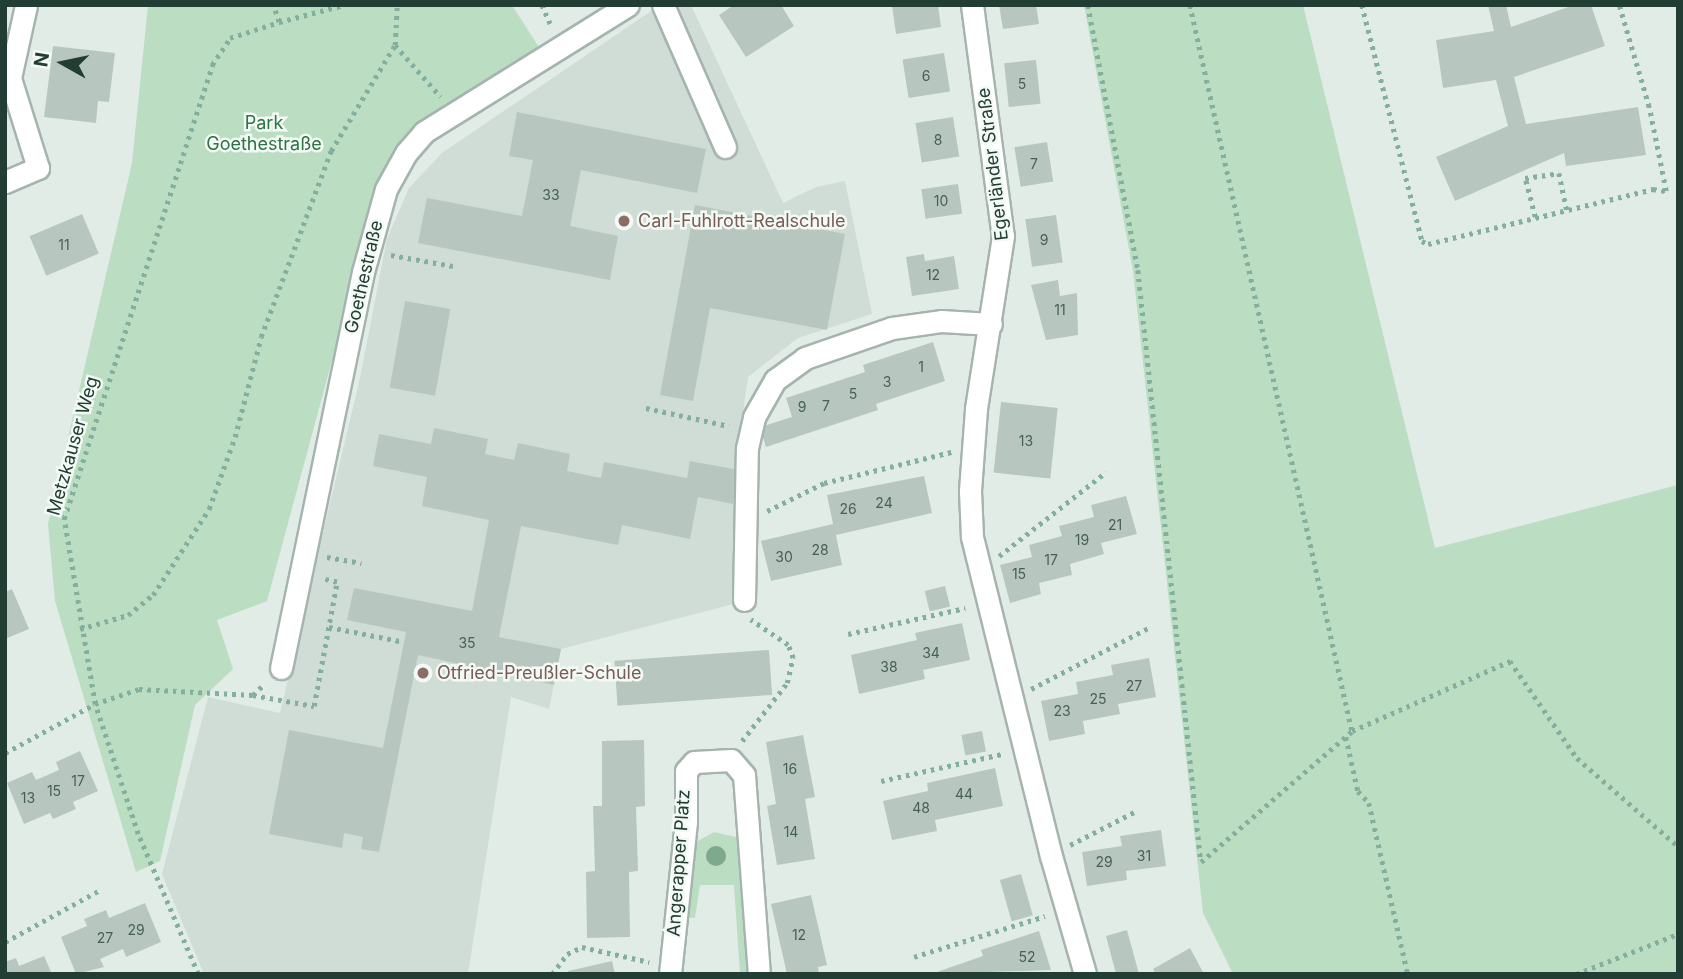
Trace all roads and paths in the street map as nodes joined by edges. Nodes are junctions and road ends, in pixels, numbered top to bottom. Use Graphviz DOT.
graph roads {
  1 [pos="26,5"];
  2 [pos="273,5"];
  3 [pos="344,5"];
  4 [pos="397,5"];
  5 [pos="628,5"];
  6 [pos="663,5"];
  7 [pos="972,5"];
  8 [pos="1088,5"];
  9 [pos="1190,5"];
  10 [pos="1362,5"];
  11 [pos="1619,5"];
  12 [pos="279,22"];
  13 [pos="395,45"];
  14 [pos="433,89"];
  15 [pos="725,147"];
  16 [pos="5,182"];
  17 [pos="1567,210"];
  18 [pos="1535,217"];
  19 [pos="379,253"];
  20 [pos="453,267"];
  21 [pos="991,324"];
  22 [pos="646,408"];
  23 [pos="750,431"];
  24 [pos="972,447"];
  25 [pos="1107,472"];
  26 [pos="744,523"];
  27 [pos="333,558"];
  28 [pos="361,563"];
  29 [pos="979,571"];
  30 [pos="316,577"];
  31 [pos="744,600"];
  32 [pos="987,604"];
  33 [pos="756,626"];
  34 [pos="329,627"];
  35 [pos="1150,627"];
  36 [pos="80,629"];
  37 [pos="848,634"];
  38 [pos="400,641"];
  39 [pos="281,668"];
  40 [pos="253,695"];
  41 [pos="1012,699"];
  42 [pos="95,704"];
  43 [pos="751,727"];
  44 [pos="1352,731"];
  45 [pos="1346,737"];
  46 [pos="1024,749"];
  47 [pos="5,753"];
  48 [pos="881,780"];
  49 [pos="1138,810"];
  50 [pos="1678,846"];
  51 [pos="1051,856"];
  52 [pos="100,890"];
  53 [pos="1066,910"];
  54 [pos="1678,934"];
  55 [pos="5,942"];
  56 [pos="914,957"];
  57 [pos="670,971"];
  58 [pos="198,974"];
  59 [pos="552,974"];
  60 [pos="760,974"];
  61 [pos="1086,974"];
  62 [pos="1408,974"];
  63 [pos="1576,974"];
  1 -- 16 [label="street"];
  2 -- 12 [label="path"];
  3 -- 12 [label="path, Metzkauser Weg"];
  4 -- 13 [label="path"];
  5 -- 39 [label="street, Goethestraße"];
  6 -- 15 [label="street"];
  7 -- 21 [label="street, Egerländer Straße"];
  8 -- 45 [label="path"];
  9 -- 44 [label="path"];
  10 -- 18 [label="path"];
  11 -- 17 [label="path"];
  12 -- 36 [label="path, Metzkauser Weg"];
  13 -- 14 [label="path"];
  13 -- 36 [label="path"];
  17 -- 18 [label="path"];
  17 -- 18 [label="path"];
  19 -- 20 [label="path"];
  21 -- 23 [label="street"];
  21 -- 24 [label="street, Egerländer Straße"];
  22 -- 23 [label="path"];
  23 -- 26 [label="street"];
  24 -- 26 [label="path"];
  24 -- 29 [label="street, Egerländer Straße"];
  25 -- 29 [label="path"];
  26 -- 31 [label="street"];
  27 -- 28 [label="path"];
  29 -- 32 [label="street, Egerländer Straße"];
  30 -- 34 [label="path"];
  32 -- 37 [label="path"];
  32 -- 41 [label="street, Egerländer Straße"];
  33 -- 43 [label="path"];
  34 -- 38 [label="path"];
  34 -- 40 [label="path"];
  35 -- 41 [label="path"];
  36 -- 42 [label="path, Metzkauser Weg"];
  39 -- 40 [label="path"];
  40 -- 42 [label="path"];
  41 -- 46 [label="street, Egerländer Straße"];
  42 -- 47 [label="path"];
  42 -- 58 [label="path, Metzkauser Weg"];
  44 -- 45 [label="path"];
  44 -- 50 [label="path"];
  45 -- 62 [label="path"];
  46 -- 48 [label="path"];
  46 -- 51 [label="street, Egerländer Straße"];
  49 -- 51 [label="path"];
  51 -- 53 [label="street, Egerländer Straße"];
  52 -- 55 [label="path"];
  53 -- 56 [label="path"];
  53 -- 61 [label="street, Egerländer Straße"];
  54 -- 63 [label="path"];
  57 -- 59 [label="path"];
  57 -- 60 [label="street, Angerapper Platz"];
}
